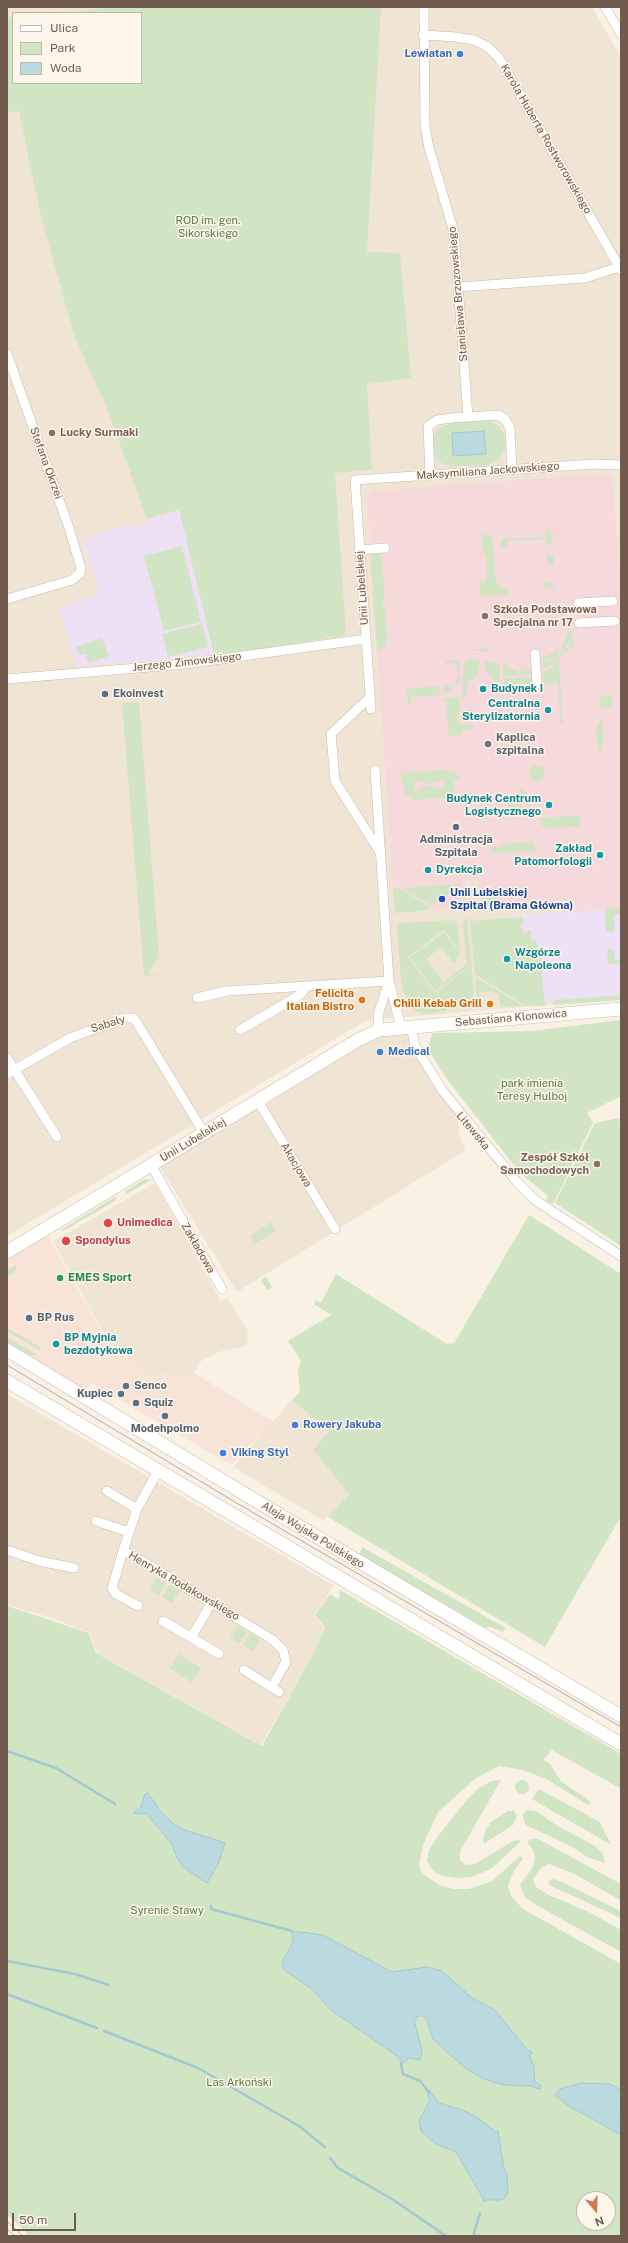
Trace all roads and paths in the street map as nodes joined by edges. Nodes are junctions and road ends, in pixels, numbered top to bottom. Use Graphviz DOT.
graph roads {
  1 [pos="424,7"];
  2 [pos="605,7"];
  3 [pos="621,34"];
  4 [pos="424,35"];
  5 [pos="619,263"];
  6 [pos="458,288"];
  7 [pos="7,354"];
  8 [pos="468,417"];
  9 [pos="621,465"];
  10 [pos="512,469"];
  11 [pos="430,475"];
  12 [pos="355,480"];
  13 [pos="385,548"];
  14 [pos="360,550"];
  15 [pos="7,599"];
  16 [pos="613,601"];
  17 [pos="578,603"];
  18 [pos="615,621"];
  19 [pos="579,623"];
  20 [pos="366,639"];
  21 [pos="535,654"];
  22 [pos="7,678"];
  23 [pos="537,684"];
  24 [pos="370,697"];
  25 [pos="371,709"];
  26 [pos="375,770"];
  27 [pos="380,852"];
  28 [pos="389,981"];
  29 [pos="307,986"];
  30 [pos="197,998"];
  31 [pos="621,1009"];
  32 [pos="406,1026"];
  33 [pos="240,1030"];
  34 [pos="379,1030"];
  35 [pos="7,1058"];
  36 [pos="15,1068"];
  37 [pos="7,1074"];
  38 [pos="258,1100"];
  39 [pos="204,1133"];
  40 [pos="57,1137"];
  41 [pos="151,1165"];
  42 [pos="335,1229"];
  43 [pos="7,1252"];
  44 [pos="621,1256"];
  45 [pos="222,1289"];
  46 [pos="7,1350"];
  47 [pos="7,1381"];
  48 [pos="159,1469"];
  49 [pos="107,1491"];
  50 [pos="137,1509"];
  51 [pos="96,1521"];
  52 [pos="129,1532"];
  53 [pos="7,1550"];
  54 [pos="123,1551"];
  55 [pos="74,1568"];
  56 [pos="212,1602"];
  57 [pos="138,1606"];
  58 [pos="163,1621"];
  59 [pos="190,1638"];
  60 [pos="219,1654"];
  61 [pos="244,1670"];
  62 [pos="621,1716"];
  63 [pos="621,1744"];
  1 -- 4 [label="street, Stanisława Brzozowskiego"];
  2 -- 3 [label="street"];
  4 -- 5 [label="street, Karola Huberta Rostworowskiego"];
  4 -- 6 [label="street, Stanisława Brzozowskiego"];
  5 -- 6 [label="street"];
  6 -- 8 [label="street, Stanisława Brzozowskiego"];
  7 -- 15 [label="street, Stefana Okrzei"];
  8 -- 10 [label="street"];
  8 -- 11 [label="street"];
  9 -- 10 [label="street, Maksymiliana Jackowskiego"];
  10 -- 11 [label="street, Maksymiliana Jackowskiego"];
  11 -- 12 [label="street, Maksymiliana Jackowskiego"];
  12 -- 14 [label="street, Unii Lubelskiej"];
  13 -- 14 [label="street"];
  14 -- 20 [label="street, Unii Lubelskiej"];
  16 -- 17 [label="street"];
  18 -- 19 [label="street"];
  20 -- 22 [label="street, Jerzego Zimowskiego"];
  20 -- 24 [label="street, Unii Lubelskiej"];
  21 -- 23 [label="street"];
  24 -- 25 [label="street, Unii Lubelskiej"];
  24 -- 27 [label="street"];
  26 -- 27 [label="street"];
  27 -- 28 [label="street"];
  28 -- 29 [label="street"];
  28 -- 32 [label="street"];
  28 -- 34 [label="street"];
  29 -- 30 [label="street"];
  29 -- 33 [label="street"];
  31 -- 32 [label="main road, Sebastiana Klonowica"];
  32 -- 34 [label="main road, Unii Lubelskiej"];
  32 -- 44 [label="street, Litewska"];
  34 -- 38 [label="main road, Unii Lubelskiej"];
  35 -- 36 [label="street"];
  36 -- 37 [label="street, Sabały"];
  36 -- 39 [label="street, Sabały"];
  36 -- 40 [label="street"];
  38 -- 39 [label="main road, Unii Lubelskiej"];
  38 -- 42 [label="street, Akacjowa"];
  39 -- 41 [label="main road, Unii Lubelskiej"];
  41 -- 43 [label="main road, Unii Lubelskiej"];
  41 -- 45 [label="street, Zakładowa"];
  46 -- 62 [label="main road, Aleja Wojska Polskiego"];
  47 -- 48 [label="main road"];
  48 -- 50 [label="street, Henryka Rodakowskiego"];
  48 -- 63 [label="main road"];
  49 -- 50 [label="street"];
  50 -- 52 [label="street, Henryka Rodakowskiego"];
  51 -- 52 [label="street"];
  52 -- 54 [label="street, Henryka Rodakowskiego"];
  53 -- 55 [label="street"];
  54 -- 56 [label="street, Henryka Rodakowskiego"];
  54 -- 57 [label="street"];
  56 -- 59 [label="street"];
  56 -- 61 [label="street, Henryka Rodakowskiego"];
  58 -- 59 [label="street"];
  59 -- 60 [label="street"];
}
